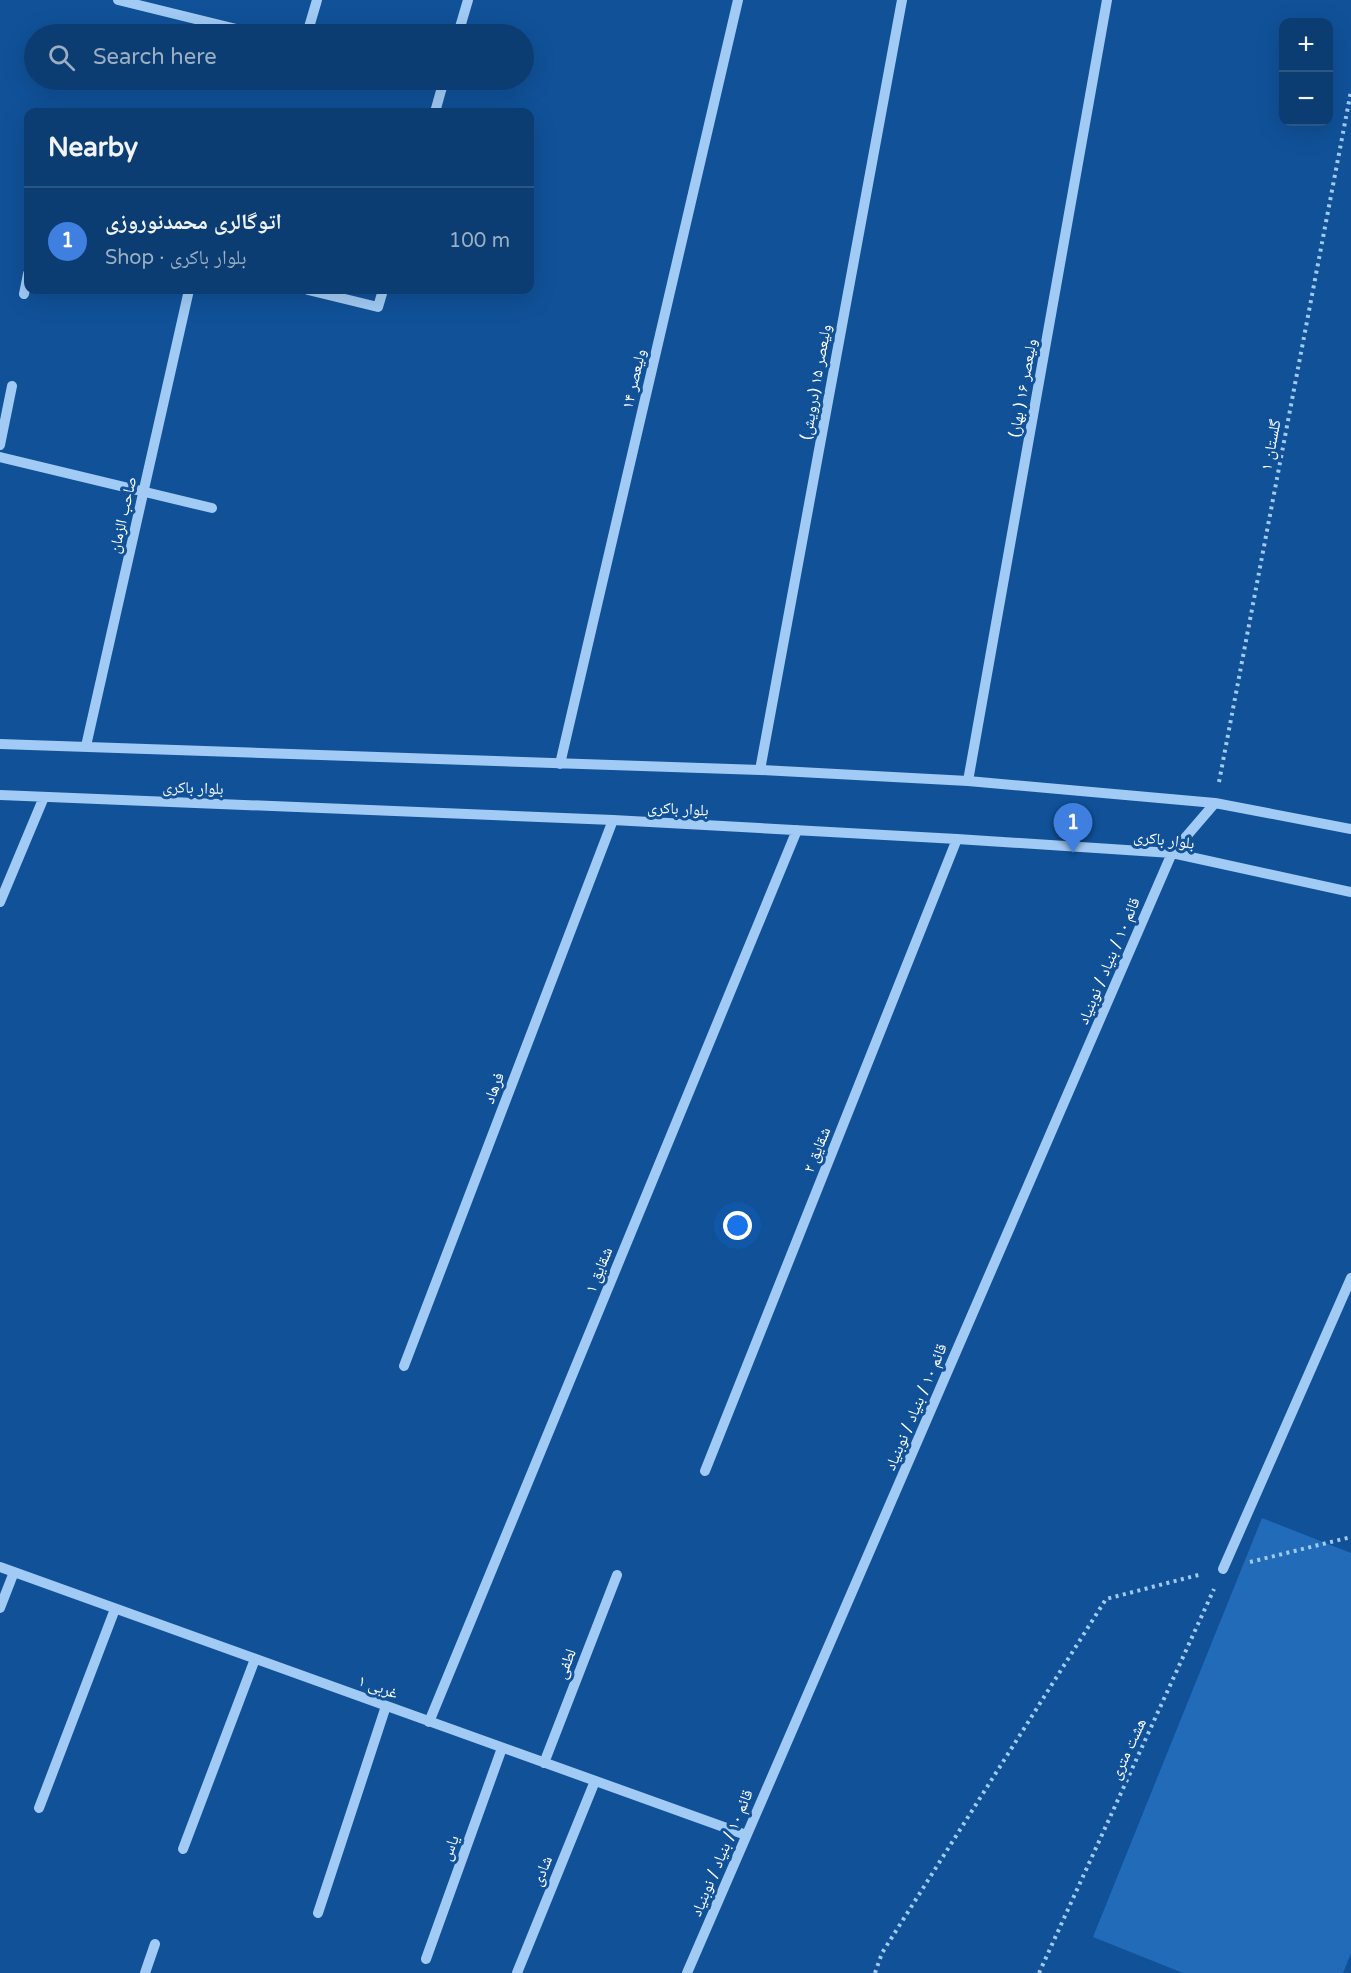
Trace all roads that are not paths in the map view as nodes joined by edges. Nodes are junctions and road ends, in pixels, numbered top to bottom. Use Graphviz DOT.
graph roads {
  1 [pos="118,0"];
  2 [pos="317,0"];
  3 [pos="468,0"];
  4 [pos="738,0"];
  5 [pos="902,0"];
  6 [pos="1107,0"];
  7 [pos="215,24"];
  8 [pos="310,24"];
  9 [pos="461,24"];
  10 [pos="441,90"];
  11 [pos="436,108"];
  12 [pos="188,294"];
  13 [pos="324,294"];
  14 [pos="382,294"];
  15 [pos="12,386"];
  16 [pos="0,444"];
  17 [pos="0,458"];
  18 [pos="144,490"];
  19 [pos="212,508"];
  20 [pos="0,744"];
  21 [pos="86,746"];
  22 [pos="560,764"];
  23 [pos="760,770"];
  24 [pos="968,781"];
  25 [pos="0,795"];
  26 [pos="44,797"];
  27 [pos="1215,803"];
  28 [pos="613,820"];
  29 [pos="1351,829"];
  30 [pos="797,830"];
  31 [pos="957,839"];
  32 [pos="1172,853"];
  33 [pos="1351,892"];
  34 [pos="0,902"];
  35 [pos="1351,1278"];
  36 [pos="404,1366"];
  37 [pos="705,1471"];
  38 [pos="0,1567"];
  39 [pos="1223,1569"];
  40 [pos="14,1572"];
  41 [pos="617,1575"];
  42 [pos="0,1608"];
  43 [pos="115,1609"];
  44 [pos="255,1659"];
  45 [pos="386,1706"];
  46 [pos="429,1722"];
  47 [pos="502,1748"];
  48 [pos="544,1763"];
  49 [pos="595,1781"];
  50 [pos="39,1808"];
  51 [pos="746,1835"];
  52 [pos="183,1850"];
  53 [pos="318,1913"];
  54 [pos="155,1944"];
  55 [pos="426,1959"];
  56 [pos="145,1973"];
  57 [pos="517,1973"];
  58 [pos="687,1973"];
  1 -- 7 [label="street"];
  2 -- 8 [label="street"];
  3 -- 9 [label="street"];
  4 -- 22 [label="street, ولیعصر ۱۴"];
  5 -- 23 [label="street, ولیعصر ۱۵ (درویش)"];
  6 -- 24 [label="street, ولیعصر ۱۶ ( بهار)"];
  10 -- 11 [label="street"];
  12 -- 18 [label="street, صاحب الزمان"];
  13 -- 14 [label="street"];
  15 -- 16 [label="street"];
  17 -- 18 [label="street"];
  18 -- 19 [label="street"];
  18 -- 21 [label="street, صاحب الزمان"];
  20 -- 21 [label="street"];
  21 -- 22 [label="street"];
  22 -- 23 [label="street"];
  23 -- 24 [label="street"];
  24 -- 27 [label="street"];
  25 -- 26 [label="street, بلوار باکری"];
  26 -- 28 [label="street, بلوار باکری"];
  26 -- 34 [label="street"];
  27 -- 29 [label="street"];
  27 -- 32 [label="street, قائم ۱۰ / بنیاد / نوبنیاد"];
  28 -- 30 [label="street, بلوار باکری"];
  28 -- 36 [label="street, فرهاد"];
  30 -- 31 [label="street, بلوار باکری"];
  30 -- 46 [label="street, شقایق ۱"];
  31 -- 32 [label="street, بلوار باکری"];
  31 -- 37 [label="street, شقایق ۲"];
  32 -- 33 [label="street, بلوار باکری"];
  32 -- 51 [label="street, قائم ۱۰ / بنیاد / نوبنیاد"];
  35 -- 39 [label="street"];
  38 -- 40 [label="street, ۱ غربی"];
  40 -- 42 [label="street"];
  40 -- 43 [label="street, ۱ غربی"];
  41 -- 48 [label="street, لطفی"];
  43 -- 44 [label="street, ۱ غربی"];
  43 -- 50 [label="street"];
  44 -- 45 [label="street, ۱ غربی"];
  44 -- 52 [label="street"];
  45 -- 46 [label="street, ۱ غربی"];
  45 -- 53 [label="street"];
  46 -- 47 [label="street, ۱ غربی"];
  47 -- 48 [label="street, ۱ غربی"];
  47 -- 55 [label="street, یاس"];
  48 -- 49 [label="street, ۱ غربی"];
  49 -- 51 [label="street, ۱ غربی"];
  49 -- 57 [label="street, شادی"];
  51 -- 58 [label="street, قائم ۱۰ / بنیاد / نوبنیاد"];
  54 -- 56 [label="street"];
}
